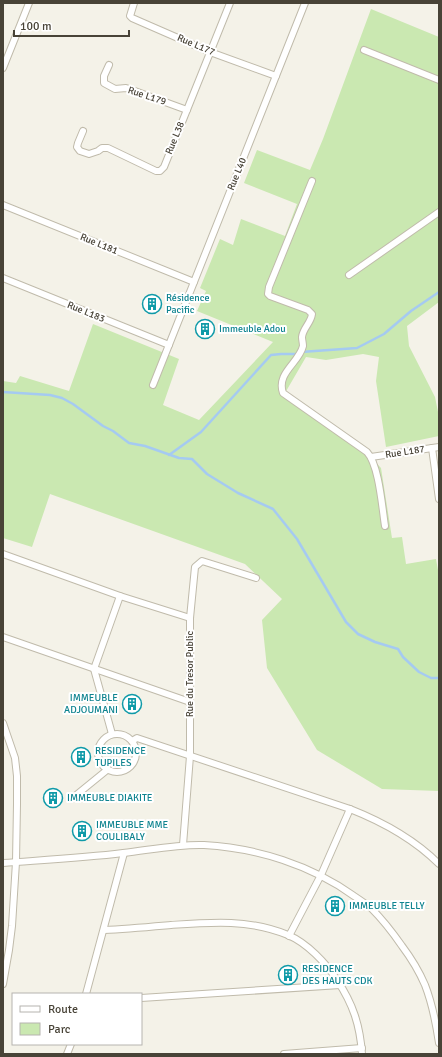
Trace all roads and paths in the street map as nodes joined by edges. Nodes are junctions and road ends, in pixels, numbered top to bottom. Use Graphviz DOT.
graph roads {
  1 [pos="29,3"];
  2 [pos="134,3"];
  3 [pos="230,3"];
  4 [pos="305,3"];
  5 [pos="364,50"];
  6 [pos="210,52"];
  7 [pos="109,64"];
  8 [pos="3,68"];
  9 [pos="276,76"];
  10 [pos="439,80"];
  11 [pos="187,110"];
  12 [pos="83,131"];
  13 [pos="312,181"];
  14 [pos="3,205"];
  15 [pos="439,212"];
  16 [pos="349,275"];
  17 [pos="3,278"];
  18 [pos="194,282"];
  19 [pos="169,345"];
  20 [pos="153,385"];
  21 [pos="439,447"];
  22 [pos="432,448"];
  23 [pos="371,457"];
  24 [pos="439,499"];
  25 [pos="385,526"];
  26 [pos="3,554"];
  27 [pos="256,578"];
  28 [pos="120,596"];
  29 [pos="190,618"];
  30 [pos="3,637"];
  31 [pos="94,669"];
  32 [pos="190,702"];
  33 [pos="3,723"];
  34 [pos="112,734"];
  35 [pos="132,741"];
  36 [pos="190,756"];
  37 [pos="107,770"];
  38 [pos="76,796"];
  39 [pos="350,809"];
  40 [pos="183,845"];
  41 [pos="124,853"];
  42 [pos="16,862"];
  43 [pos="3,863"];
  44 [pos="439,864"];
  45 [pos="321,875"];
  46 [pos="104,930"];
  47 [pos="289,936"];
  48 [pos="3,984"];
  49 [pos="340,985"];
  50 [pos="86,993"];
  51 [pos="142,998"];
  52 [pos="439,1043"];
  53 [pos="362,1051"];
  54 [pos="284,1054"];
  1 -- 8 [label="street"];
  2 -- 6 [label="street, Rue L177"];
  3 -- 6 [label="street, Rue L38"];
  4 -- 9 [label="street, Rue L40"];
  5 -- 10 [label="street"];
  6 -- 9 [label="street, Rue L177"];
  6 -- 11 [label="street, Rue L38"];
  7 -- 11 [label="street, Rue L179"];
  9 -- 18 [label="street, Rue L40"];
  11 -- 12 [label="street, Rue L38"];
  13 -- 23 [label="street"];
  14 -- 18 [label="street, Rue L181"];
  15 -- 16 [label="street"];
  17 -- 19 [label="street, Rue L183"];
  18 -- 19 [label="street, Rue L40"];
  19 -- 20 [label="street, Rue L40"];
  21 -- 22 [label="street, Rue L187"];
  22 -- 23 [label="street, Rue L187"];
  22 -- 24 [label="street"];
  23 -- 25 [label="street"];
  26 -- 28 [label="street"];
  27 -- 29 [label="street, Rue du Tresor Public"];
  28 -- 29 [label="street"];
  28 -- 31 [label="street"];
  29 -- 32 [label="street, Rue du Tresor Public"];
  30 -- 31 [label="street"];
  31 -- 32 [label="street"];
  31 -- 34 [label="street"];
  32 -- 36 [label="street, Rue du Tresor Public"];
  33 -- 42 [label="street"];
  34 -- 35 [label="street"];
  34 -- 37 [label="street"];
  35 -- 36 [label="street"];
  35 -- 37 [label="street"];
  36 -- 39 [label="street"];
  36 -- 40 [label="street, Rue du Tresor Public"];
  37 -- 38 [label="street"];
  39 -- 44 [label="street"];
  39 -- 45 [label="street"];
  40 -- 41 [label="street"];
  40 -- 45 [label="street"];
  41 -- 42 [label="street"];
  41 -- 46 [label="street"];
  42 -- 43 [label="street"];
  42 -- 48 [label="street"];
  45 -- 47 [label="street"];
  45 -- 52 [label="street"];
  46 -- 47 [label="street"];
  46 -- 50 [label="street"];
  47 -- 49 [label="street"];
  49 -- 51 [label="street"];
  49 -- 53 [label="street"];
  53 -- 54 [label="street"];
}
